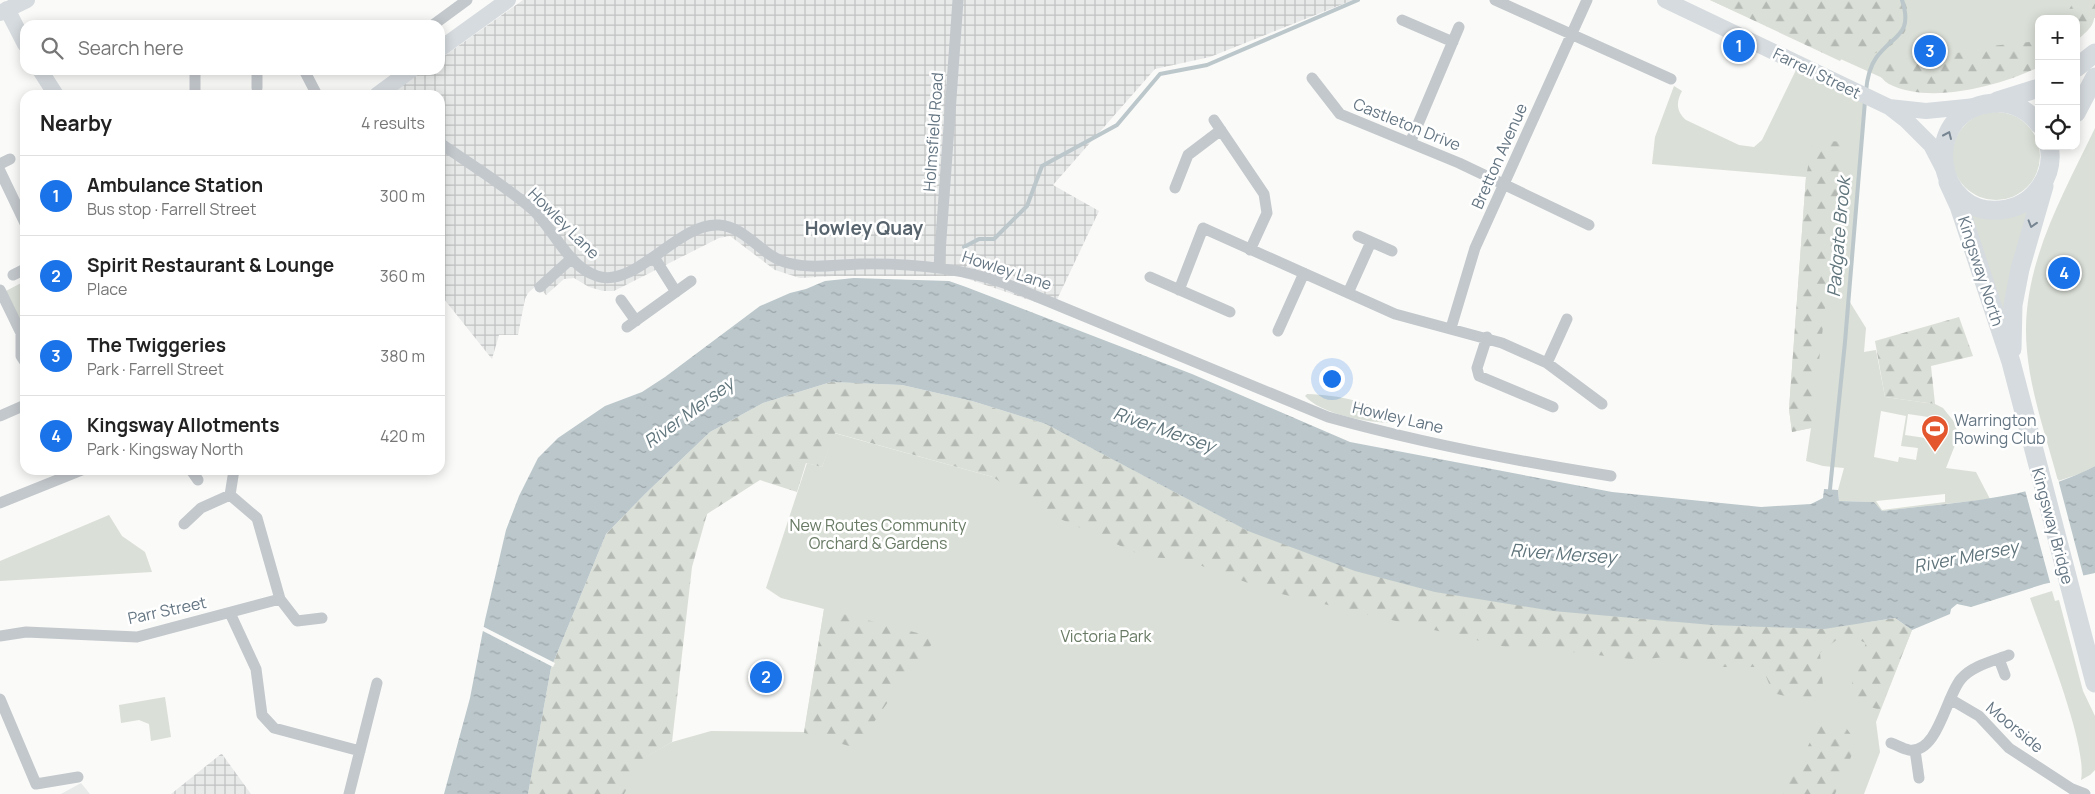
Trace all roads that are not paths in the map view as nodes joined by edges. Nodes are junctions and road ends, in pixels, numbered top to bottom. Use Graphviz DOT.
graph roads {
  1 [pos="27,0"];
  2 [pos="467,0"];
  3 [pos="508,0"];
  4 [pos="958,0"];
  5 [pos="1495,0"];
  6 [pos="1587,0"];
  7 [pos="1665,0"];
  8 [pos="4,11"];
  9 [pos="440,20"];
  10 [pos="1402,20"];
  11 [pos="1459,27"];
  12 [pos="1570,34"];
  13 [pos="20,36"];
  14 [pos="1453,42"];
  15 [pos="445,45"];
  16 [pos="2095,54"];
  17 [pos="2080,65"];
  18 [pos="43,75"];
  19 [pos="195,75"];
  20 [pos="257,75"];
  21 [pos="310,75"];
  22 [pos="405,75"];
  23 [pos="2095,77"];
  24 [pos="1312,78"];
  25 [pos="1671,79"];
  26 [pos="257,88"];
  27 [pos="2035,89"];
  28 [pos="53,90"];
  29 [pos="195,90"];
  30 [pos="315,90"];
  31 [pos="385,90"];
  32 [pos="1885,105"];
  33 [pos="1982,105"];
  34 [pos="2080,105"];
  35 [pos="1214,120"];
  36 [pos="2035,120"];
  37 [pos="1221,130"];
  38 [pos="1410,143"];
  39 [pos="445,146"];
  40 [pos="2049,150"];
  41 [pos="2057,150"];
  42 [pos="0,171"];
  43 [pos="2048,171"];
  44 [pos="1946,176"];
  45 [pos="1503,184"];
  46 [pos="1175,188"];
  47 [pos="20,213"];
  48 [pos="1589,226"];
  49 [pos="1358,236"];
  50 [pos="1371,242"];
  51 [pos="1250,250"];
  52 [pos="1392,251"];
  53 [pos="654,257"];
  54 [pos="572,258"];
  55 [pos="939,267"];
  56 [pos="20,271"];
  57 [pos="1304,273"];
  58 [pos="12,274"];
  59 [pos="1150,277"];
  60 [pos="691,281"];
  61 [pos="540,287"];
  62 [pos="0,290"];
  63 [pos="1179,290"];
  64 [pos="676,292"];
  65 [pos="1348,293"];
  66 [pos="621,300"];
  67 [pos="1230,312"];
  68 [pos="1567,318"];
  69 [pos="1451,328"];
  70 [pos="20,331"];
  71 [pos="1278,331"];
  72 [pos="1487,338"];
  73 [pos="2011,362"];
  74 [pos="1547,363"];
  75 [pos="1602,404"];
  76 [pos="20,407"];
  77 [pos="1553,407"];
  78 [pos="0,416"];
  79 [pos="2034,454"];
  80 [pos="70,475"];
  81 [pos="194,475"];
  82 [pos="233,475"];
  83 [pos="1611,476"];
  84 [pos="198,480"];
  85 [pos="230,495"];
  86 [pos="0,503"];
  87 [pos="184,524"];
  88 [pos="280,600"];
  89 [pos="230,613"];
  90 [pos="322,618"];
  91 [pos="0,636"];
  92 [pos="2006,675"];
  93 [pos="377,683"];
  94 [pos="2095,683"];
  95 [pos="0,699"];
  96 [pos="1950,700"];
  97 [pos="1891,743"];
  98 [pos="1915,750"];
  99 [pos="360,751"];
  100 [pos="78,777"];
  101 [pos="1919,778"];
  102 [pos="2095,787"];
  103 [pos="349,794"];
  104 [pos="2085,794"];
  105 [pos="2091,794"];
  1 -- 8 [label="street"];
  2 -- 9 [label="street"];
  3 -- 15 [label="street"];
  4 -- 55 [label="street, Holmsfield Road"];
  5 -- 12 [label="street"];
  6 -- 12 [label="street, Bretton Avenue"];
  7 -- 32 [label="street, Farrell Street"];
  8 -- 13 [label="street"];
  10 -- 14 [label="street"];
  11 -- 14 [label="street"];
  12 -- 25 [label="street"];
  12 -- 45 [label="street, Bretton Avenue"];
  14 -- 38 [label="street"];
  16 -- 17 [label="main road"];
  18 -- 28 [label="street"];
  19 -- 29 [label="street"];
  20 -- 26 [label="street"];
  21 -- 30 [label="street"];
  22 -- 31 [label="street"];
  23 -- 34 [label="main road"];
  24 -- 38 [label="street, Castleton Drive"];
  27 -- 33 [label="main road"];
  32 -- 33 [label="street, Farrell Street"];
  32 -- 44 [label="street, Farrell Street"];
  33 -- 36 [label="main road"];
  44 -- 33 [label="main road, one-way"];
  35 -- 37 [label="street"];
  37 -- 46 [label="street"];
  37 -- 51 [label="street"];
  38 -- 45 [label="street, Castleton Drive"];
  39 -- 54 [label="street, Howley Lane"];
  40 -- 43 [label="main road"];
  41 -- 43 [label="main road, Kingsway North"];
  42 -- 47 [label="street"];
  43 -- 44 [label="main road"];
  43 -- 73 [label="main road, Kingsway North, one-way"];
  44 -- 73 [label="main road, Kingsway North"];
  45 -- 48 [label="street, Castleton Drive"];
  45 -- 69 [label="street, Bretton Avenue"];
  49 -- 50 [label="street"];
  50 -- 52 [label="street"];
  50 -- 65 [label="street"];
  51 -- 57 [label="street"];
  51 -- 63 [label="street"];
  53 -- 54 [label="street, Howley Lane"];
  53 -- 55 [label="street, Howley Lane"];
  53 -- 64 [label="street"];
  54 -- 61 [label="street"];
  55 -- 83 [label="street, Howley Lane"];
  56 -- 58 [label="street"];
  57 -- 65 [label="street"];
  57 -- 71 [label="street"];
  59 -- 63 [label="street"];
  60 -- 64 [label="street"];
  62 -- 70 [label="street"];
  63 -- 67 [label="street"];
  64 -- 66 [label="street"];
  65 -- 69 [label="street"];
  68 -- 74 [label="street"];
  69 -- 72 [label="street"];
  72 -- 74 [label="street"];
  72 -- 77 [label="street"];
  73 -- 79 [label="main road, Kingsway North"];
  74 -- 75 [label="street"];
  76 -- 78 [label="street"];
  79 -- 94 [label="main road, Kingsway Bridge"];
  80 -- 86 [label="street"];
  81 -- 84 [label="street"];
  82 -- 85 [label="street"];
  85 -- 87 [label="street"];
  85 -- 88 [label="street"];
  88 -- 89 [label="street, Parr Street"];
  88 -- 90 [label="street"];
  89 -- 91 [label="street, Parr Street"];
  89 -- 99 [label="street"];
  92 -- 96 [label="street"];
  93 -- 99 [label="street"];
  95 -- 100 [label="street"];
  96 -- 98 [label="street"];
  96 -- 104 [label="street, Moorside"];
  97 -- 98 [label="street"];
  98 -- 101 [label="street"];
  99 -- 103 [label="street"];
  102 -- 105 [label="street"];
}
